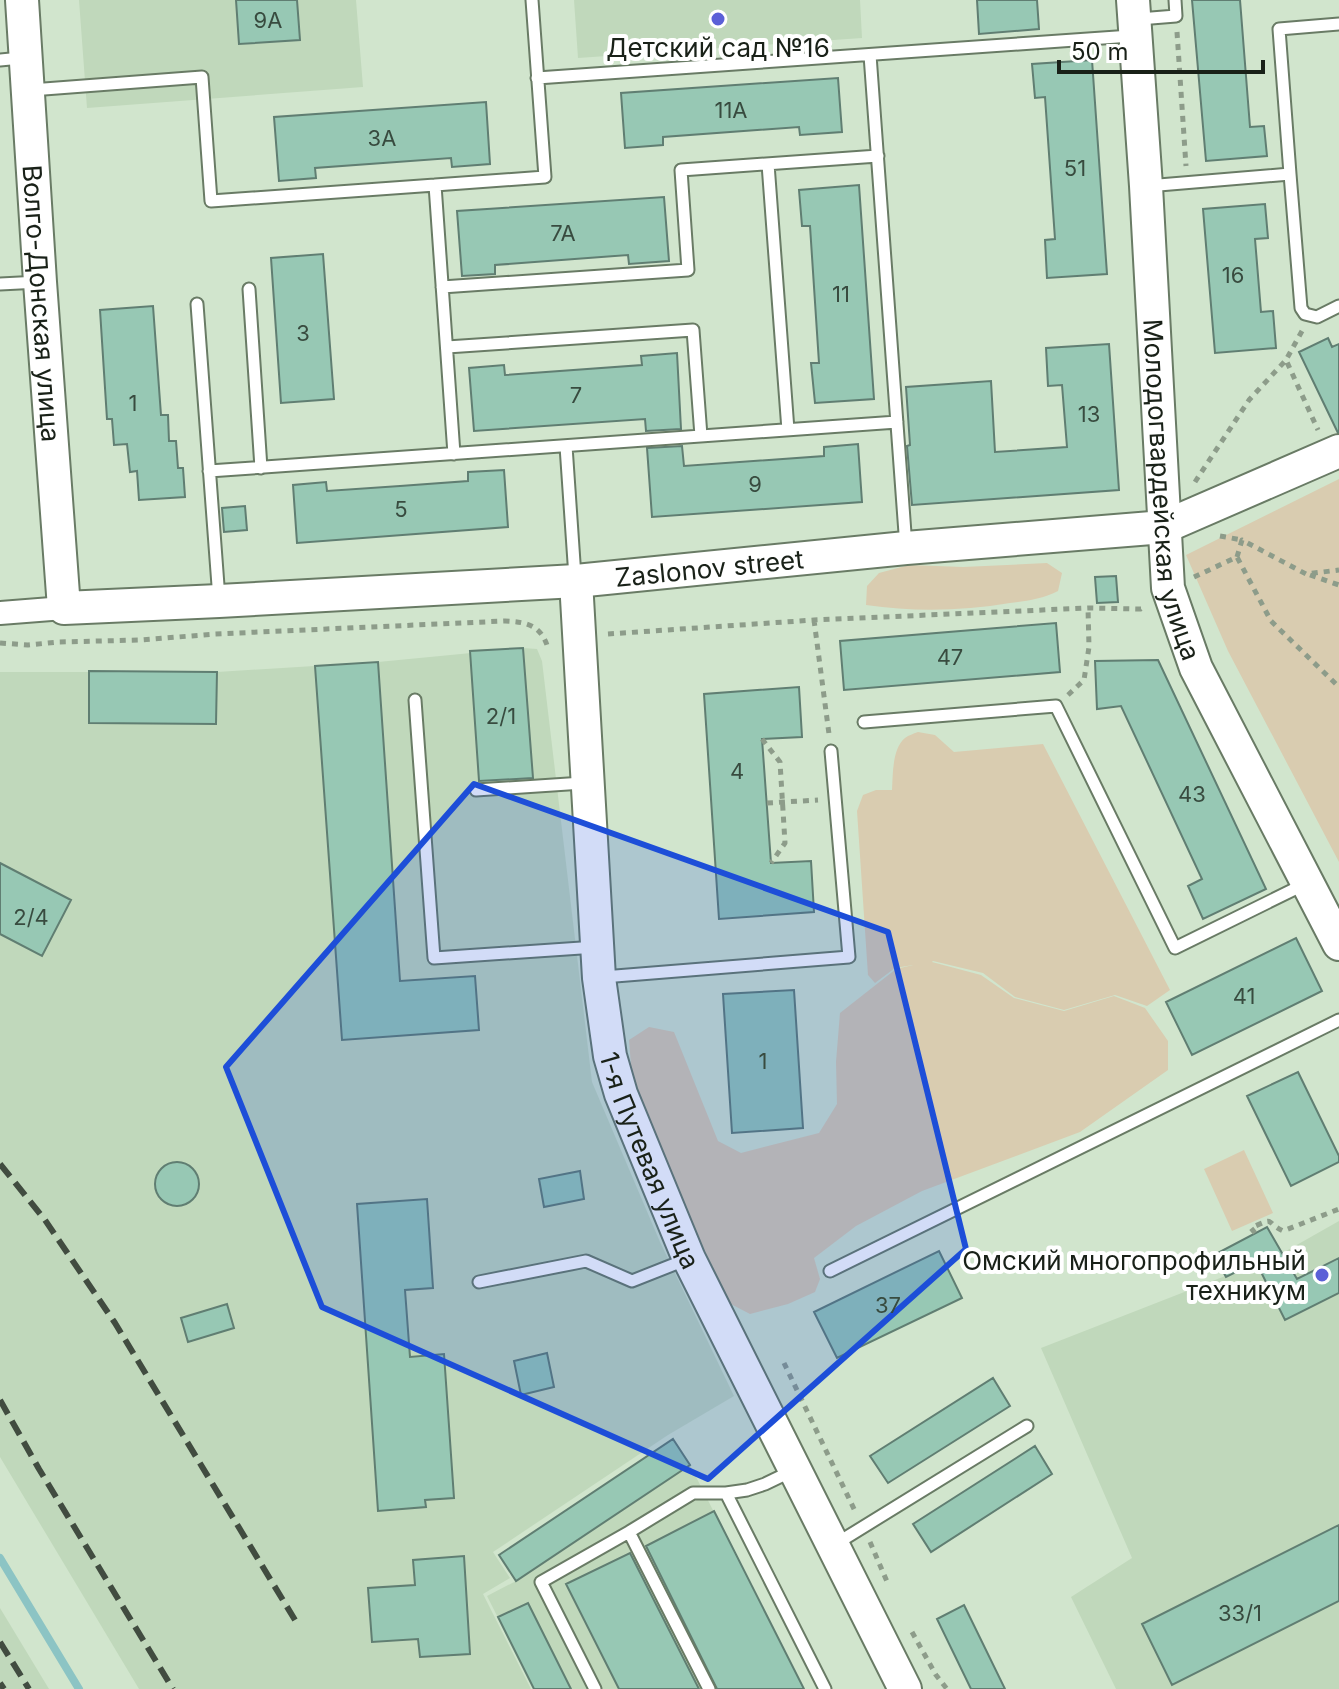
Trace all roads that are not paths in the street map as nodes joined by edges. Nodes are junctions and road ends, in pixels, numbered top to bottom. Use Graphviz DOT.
graph roads {
  1 [pos="22,0"];
  2 [pos="532,0"];
  3 [pos="1175,0"];
  4 [pos="1134,18"];
  5 [pos="1339,24"];
  6 [pos="870,55"];
  7 [pos="18,69"];
  8 [pos="537,78"];
  9 [pos="878,156"];
  10 [pos="768,164"];
  11 [pos="1290,174"];
  12 [pos="435,185"];
  13 [pos="1146,186"];
  14 [pos="40,282"];
  15 [pos="0,284"];
  16 [pos="442,287"];
  17 [pos="249,289"];
  18 [pos="197,304"];
  19 [pos="1339,306"];
  20 [pos="447,347"];
  21 [pos="897,422"];
  22 [pos="788,430"];
  23 [pos="701,436"];
  24 [pos="566,446"];
  25 [pos="1334,453"];
  26 [pos="454,454"];
  27 [pos="261,468"];
  28 [pos="209,471"];
  29 [pos="1164,527"];
  30 [pos="906,548"];
  31 [pos="576,581"];
  32 [pos="219,601"];
  33 [pos="64,608"];
  34 [pos="0,613"];
  35 [pos="415,700"];
  36 [pos="864,722"];
  37 [pos="831,751"];
  38 [pos="588,782"];
  39 [pos="476,790"];
  40 [pos="1307,883"];
  41 [pos="1339,944"];
  42 [pos="598,962"];
  43 [pos="1339,1020"];
  44 [pos="689,1259"];
  45 [pos="830,1271"];
  46 [pos="479,1282"];
  47 [pos="1027,1426"];
  48 [pos="794,1470"];
  49 [pos="726,1493"];
  50 [pos="629,1532"];
  51 [pos="833,1545"];
  52 [pos="595,1689"];
  53 [pos="709,1689"];
  54 [pos="825,1689"];
  55 [pos="905,1689"];
  1 -- 7 [label="street, Волго-Донская улица"];
  2 -- 8 [label="lane"];
  3 -- 4 [label="lane"];
  4 -- 6 [label="lane"];
  4 -- 13 [label="street, Молодогвардейская улица"];
  5 -- 11 [label="lane"];
  6 -- 8 [label="lane"];
  6 -- 9 [label="lane"];
  7 -- 12 [label="lane"];
  7 -- 14 [label="street, Волго-Донская улица"];
  8 -- 12 [label="lane"];
  9 -- 10 [label="lane"];
  9 -- 21 [label="lane"];
  10 -- 16 [label="lane"];
  10 -- 22 [label="lane"];
  11 -- 13 [label="lane"];
  11 -- 19 [label="lane"];
  12 -- 16 [label="lane"];
  13 -- 29 [label="street, Молодогвардейская улица"];
  14 -- 15 [label="lane"];
  14 -- 33 [label="street, Волго-Донская улица"];
  16 -- 20 [label="lane"];
  17 -- 27 [label="lane"];
  18 -- 28 [label="lane"];
  20 -- 23 [label="lane"];
  20 -- 26 [label="lane"];
  21 -- 22 [label="lane"];
  21 -- 30 [label="lane"];
  22 -- 23 [label="lane"];
  23 -- 24 [label="lane"];
  24 -- 26 [label="lane"];
  24 -- 31 [label="lane"];
  25 -- 29 [label="street, Zaslonov street"];
  26 -- 27 [label="lane"];
  27 -- 28 [label="lane"];
  28 -- 32 [label="lane"];
  29 -- 30 [label="street, Zaslonov street"];
  29 -- 40 [label="street, Молодогвардейская улица"];
  30 -- 31 [label="street, Zaslonov street"];
  31 -- 32 [label="street, Zaslonov street"];
  31 -- 38 [label="street, 1-я Путевая улица"];
  32 -- 33 [label="street, Zaslonov street"];
  33 -- 34 [label="street"];
  35 -- 42 [label="lane"];
  36 -- 40 [label="lane"];
  37 -- 42 [label="lane"];
  38 -- 39 [label="lane"];
  38 -- 42 [label="street, 1-я Путевая улица"];
  40 -- 41 [label="street, Молодогвардейская улица"];
  42 -- 44 [label="street, 1-я Путевая улица"];
  43 -- 45 [label="lane"];
  44 -- 46 [label="lane"];
  44 -- 48 [label="street, 1-я Путевая улица"];
  47 -- 51 [label="lane"];
  48 -- 49 [label="lane"];
  48 -- 51 [label="street, 1-я Путевая улица"];
  49 -- 50 [label="lane"];
  49 -- 54 [label="lane"];
  50 -- 52 [label="lane"];
  50 -- 53 [label="lane"];
  51 -- 55 [label="street, 1-я Путевая улица"];
}
